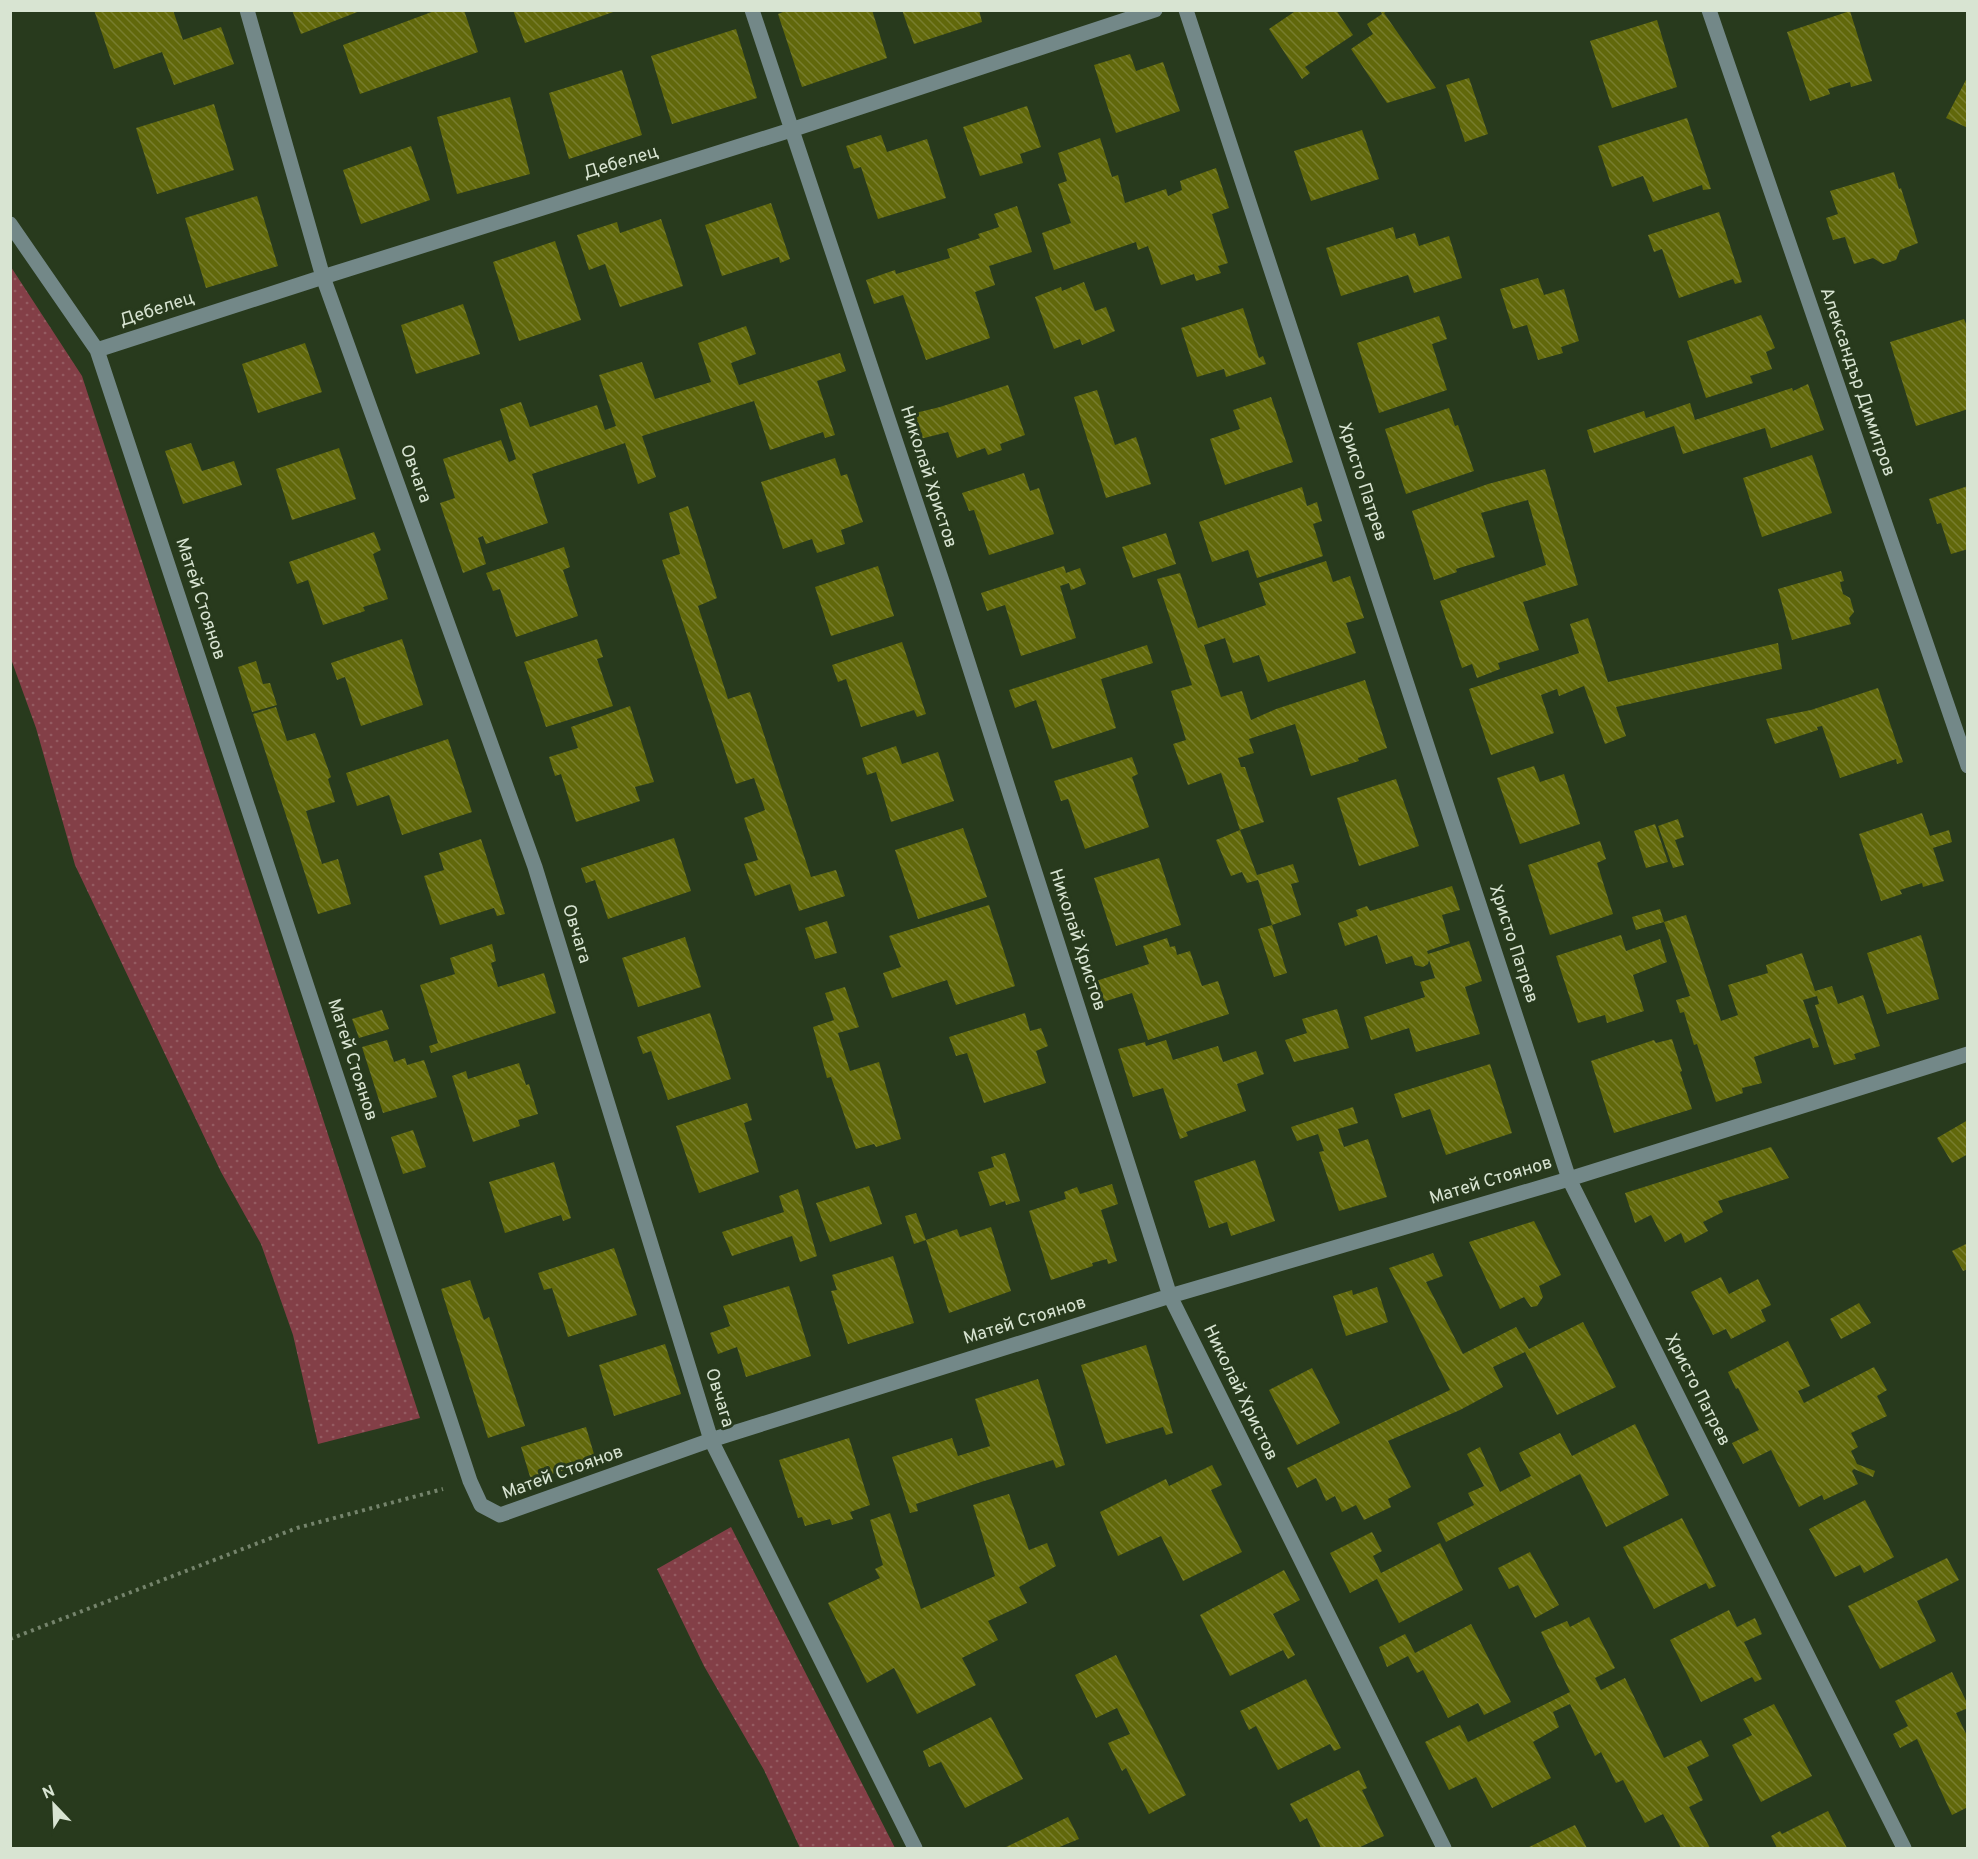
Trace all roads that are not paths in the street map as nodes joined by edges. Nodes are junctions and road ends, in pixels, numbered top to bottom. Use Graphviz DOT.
graph roads {
  1 [pos="247,10"];
  2 [pos="752,10"];
  3 [pos="1155,10"];
  4 [pos="1186,10"];
  5 [pos="1709,10"];
  6 [pos="791,130"];
  7 [pos="10,224"];
  8 [pos="323,277"];
  9 [pos="98,350"];
  10 [pos="1968,766"];
  11 [pos="1968,1054"];
  12 [pos="1569,1179"];
  13 [pos="1170,1296"];
  14 [pos="711,1440"];
  15 [pos="915,1848"];
  16 [pos="1444,1848"];
  17 [pos="1904,1848"];
  1 -- 8 [label="street, Овчага"];
  2 -- 6 [label="street, Николай Христов"];
  3 -- 6 [label="street, Дебелец"];
  4 -- 12 [label="street, Христо Патрев"];
  5 -- 10 [label="street, Александър Димитров"];
  6 -- 8 [label="street, Дебелец"];
  6 -- 13 [label="street, Николай Христов"];
  7 -- 9 [label="street, Матей Стоянов"];
  8 -- 9 [label="street, Дебелец"];
  8 -- 14 [label="street, Овчага"];
  9 -- 14 [label="street, Матей Стоянов"];
  11 -- 12 [label="street, Матей Стоянов"];
  12 -- 13 [label="street, Матей Стоянов"];
  12 -- 17 [label="street, Христо Патрев"];
  13 -- 14 [label="street, Матей Стоянов"];
  13 -- 16 [label="street, Николай Христов"];
  14 -- 15 [label="street, Овчага"];
}
